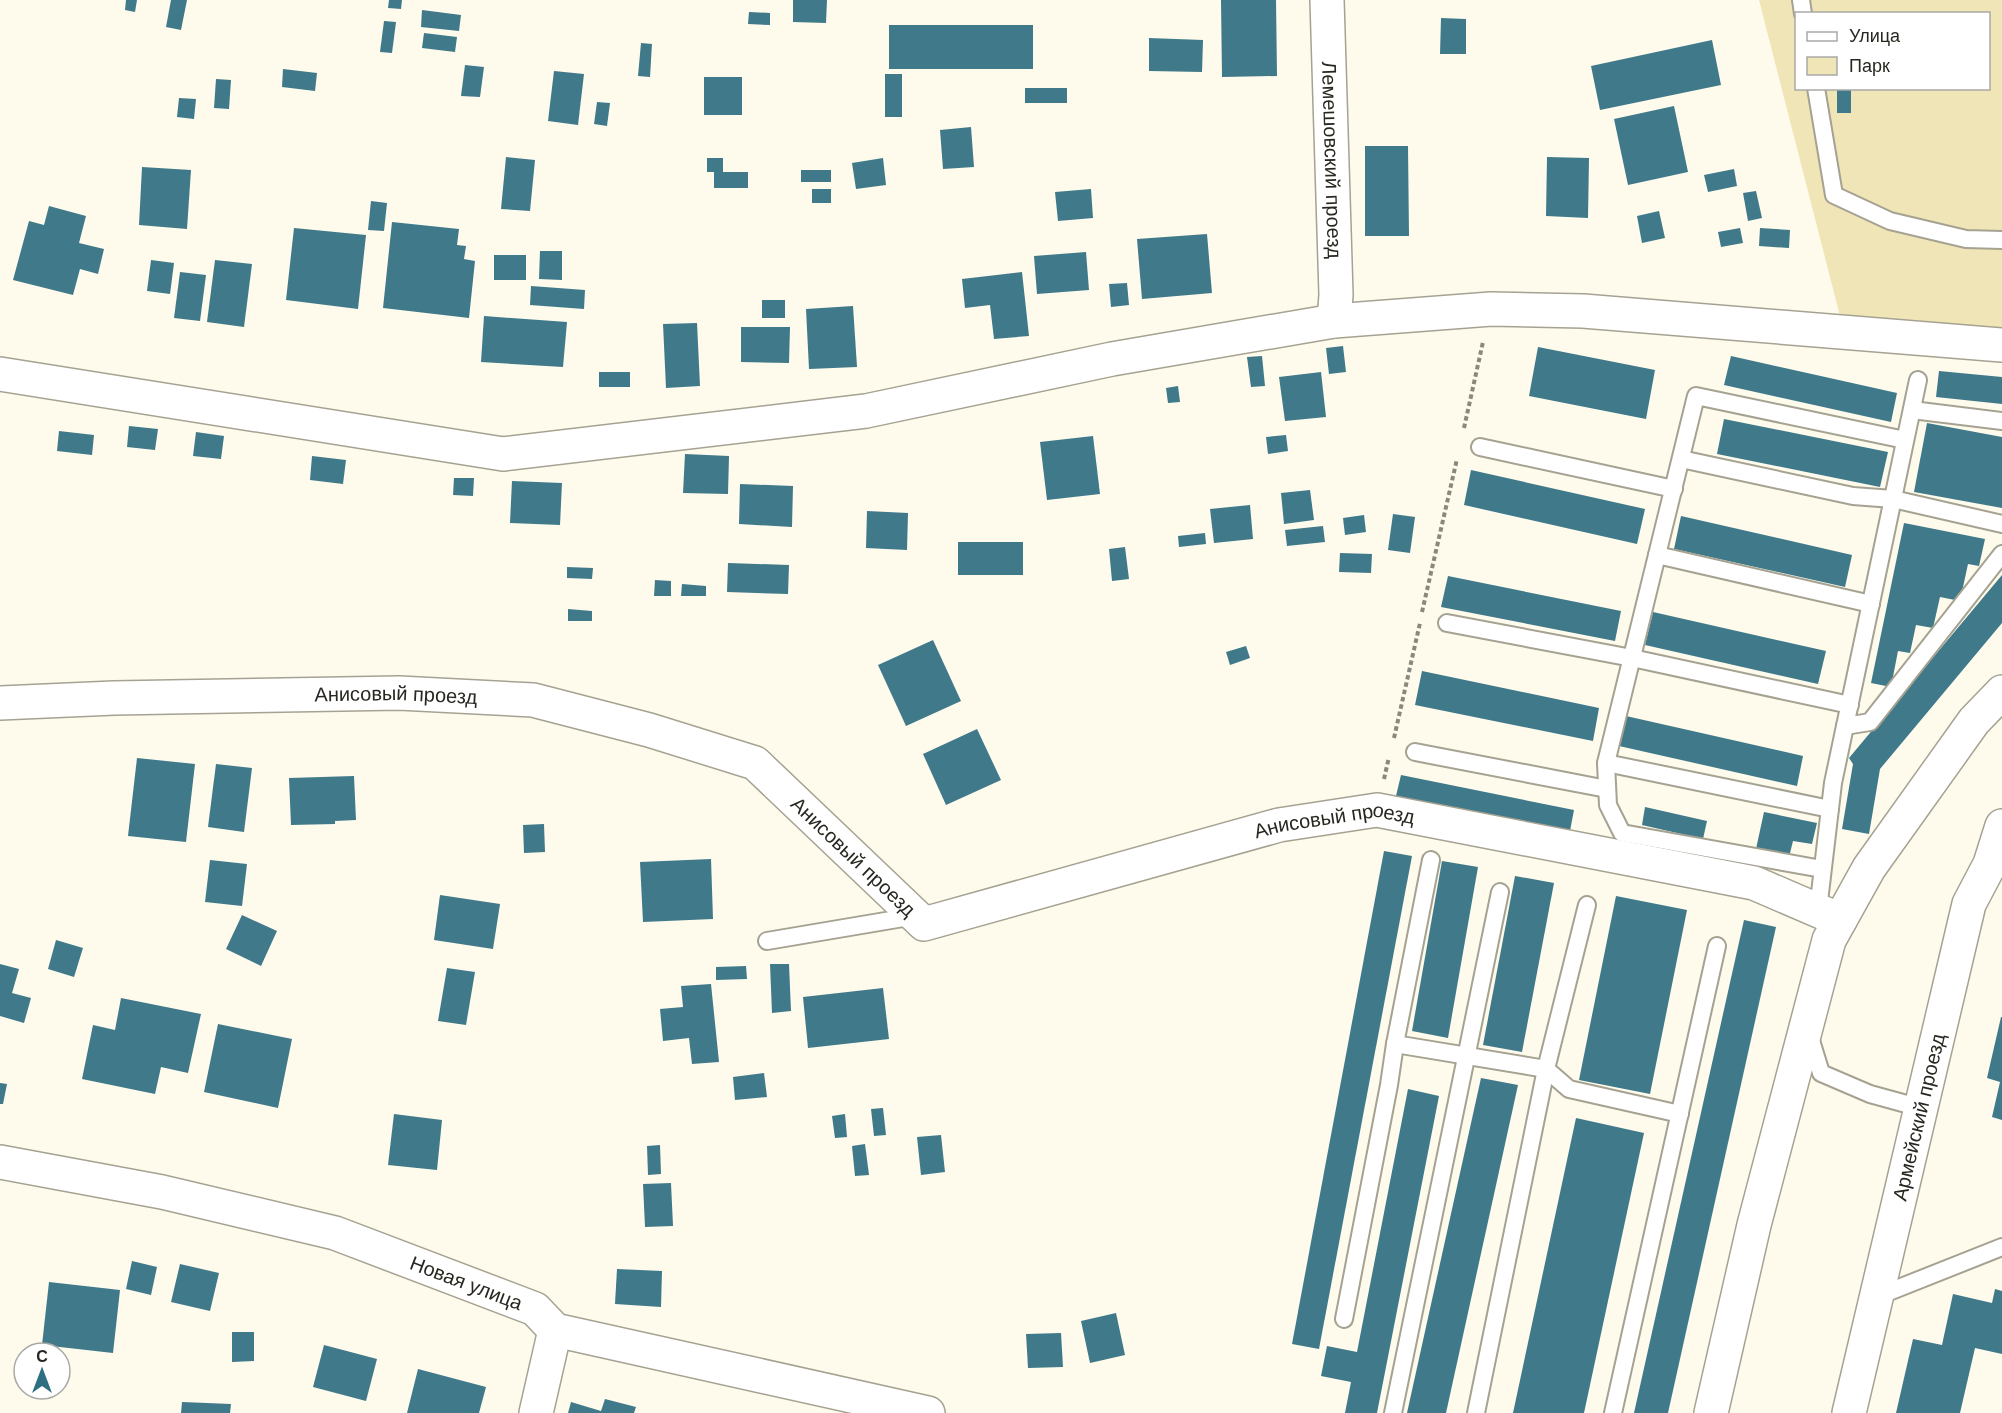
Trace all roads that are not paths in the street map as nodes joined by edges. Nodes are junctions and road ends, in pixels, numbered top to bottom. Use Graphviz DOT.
graph roads {
  1 [pos="1327,0"];
  2 [pos="1816,90"];
  3 [pos="2002,240"];
  4 [pos="1334,321"];
  5 [pos="2002,345"];
  6 [pos="0,374"];
  7 [pos="1918,380"];
  8 [pos="1912,410"];
  9 [pos="2002,421"];
  10 [pos="1905,440"];
  11 [pos="1480,447"];
  12 [pos="1681,459"];
  13 [pos="1674,489"];
  14 [pos="1893,499"];
  15 [pos="2002,524"];
  16 [pos="2002,554"];
  17 [pos="1657,555"];
  18 [pos="1871,604"];
  19 [pos="1447,623"];
  20 [pos="1632,658"];
  21 [pos="2002,692"];
  22 [pos="0,703"];
  23 [pos="1850,705"];
  24 [pos="1845,726"];
  25 [pos="1415,752"];
  26 [pos="1606,763"];
  27 [pos="1607,789"];
  28 [pos="1830,809"];
  29 [pos="2002,826"];
  30 [pos="1431,860"];
  31 [pos="1996,861"];
  32 [pos="1822,869"];
  33 [pos="1500,892"];
  34 [pos="1587,905"];
  35 [pos="1829,915"];
  36 [pos="915,916"];
  37 [pos="767,941"];
  38 [pos="1717,946"];
  39 [pos="1806,1025"];
  40 [pos="1395,1044"];
  41 [pos="1466,1056"];
  42 [pos="1546,1069"];
  43 [pos="1921,1108"];
  44 [pos="1680,1114"];
  45 [pos="0,1162"];
  46 [pos="2002,1247"];
  47 [pos="1876,1296"];
  48 [pos="1344,1319"];
  49 [pos="555,1330"];
  50 [pos="536,1413"];
  51 [pos="928,1413"];
  52 [pos="1393,1413"];
  53 [pos="1476,1413"];
  54 [pos="1613,1413"];
  55 [pos="1711,1413"];
  56 [pos="1849,1413"];
  1 -- 4 [label="street, Лемешовский проезд"];
  2 -- 3 [label="lane"];
  4 -- 5 [label="street"];
  4 -- 6 [label="street"];
  7 -- 8 [label="lane"];
  8 -- 9 [label="lane"];
  8 -- 10 [label="lane"];
  10 -- 12 [label="lane"];
  10 -- 14 [label="lane"];
  11 -- 13 [label="lane"];
  12 -- 13 [label="lane"];
  12 -- 14 [label="lane"];
  13 -- 17 [label="lane"];
  14 -- 15 [label="lane"];
  14 -- 18 [label="lane"];
  16 -- 24 [label="lane"];
  17 -- 18 [label="lane"];
  17 -- 20 [label="lane"];
  18 -- 23 [label="lane"];
  19 -- 20 [label="lane"];
  20 -- 23 [label="lane"];
  20 -- 26 [label="lane"];
  21 -- 35 [label="street"];
  22 -- 36 [label="street, Анисовый проезд"];
  23 -- 24 [label="lane"];
  24 -- 28 [label="lane"];
  25 -- 27 [label="lane"];
  26 -- 27 [label="lane"];
  26 -- 28 [label="lane"];
  27 -- 32 [label="lane"];
  28 -- 32 [label="lane"];
  29 -- 31 [label="street, Армейский проезд"];
  30 -- 40 [label="lane"];
  31 -- 43 [label="street, Армейский проезд"];
  32 -- 35 [label="lane"];
  33 -- 41 [label="lane"];
  34 -- 42 [label="lane"];
  35 -- 36 [label="street, Анисовый проезд"];
  35 -- 39 [label="street"];
  36 -- 37 [label="lane"];
  38 -- 44 [label="lane"];
  39 -- 43 [label="lane"];
  39 -- 55 [label="street"];
  40 -- 41 [label="lane"];
  40 -- 48 [label="lane"];
  41 -- 42 [label="lane"];
  41 -- 52 [label="lane"];
  42 -- 44 [label="lane"];
  42 -- 53 [label="lane"];
  43 -- 47 [label="street, Армейский проезд"];
  44 -- 54 [label="lane"];
  45 -- 49 [label="street, Новая улица"];
  46 -- 47 [label="lane"];
  47 -- 56 [label="street, Армейский проезд"];
  49 -- 50 [label="street"];
  49 -- 51 [label="street"];
}
